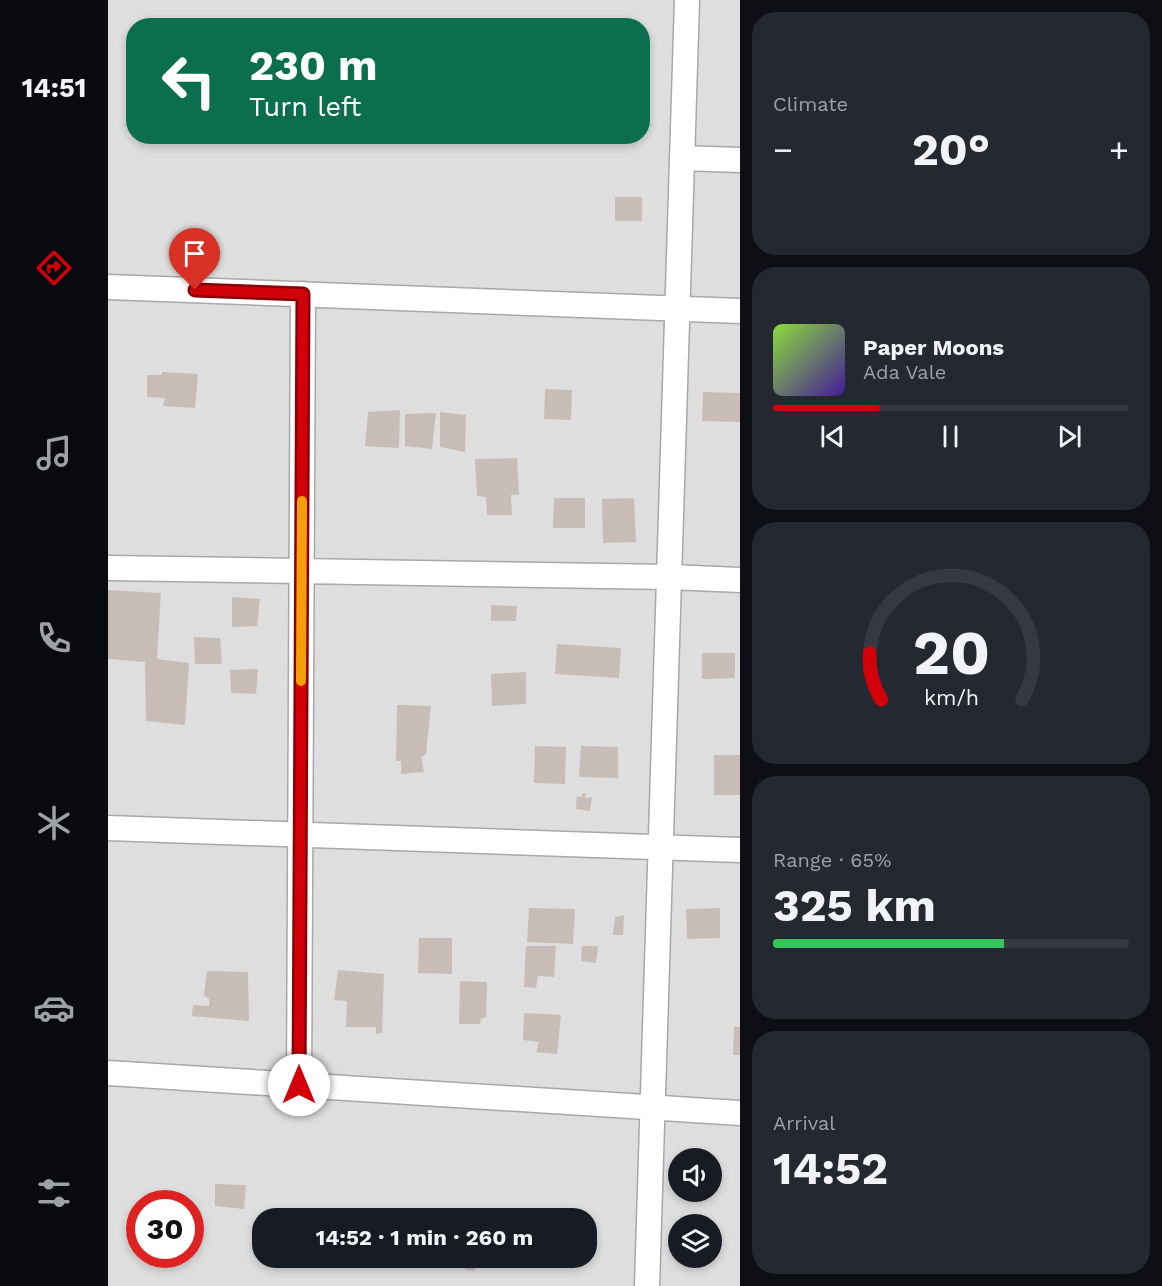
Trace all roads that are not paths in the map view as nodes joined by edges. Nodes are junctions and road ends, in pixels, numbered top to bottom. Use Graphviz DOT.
graph roads {
  1 [pos="687,0"];
  2 [pos="682,158"];
  3 [pos="740,160"];
  4 [pos="108,287"];
  5 [pos="303,294"];
  6 [pos="677,308"];
  7 [pos="740,311"];
  8 [pos="108,568"];
  9 [pos="302,571"];
  10 [pos="670,577"];
  11 [pos="740,580"];
  12 [pos="108,828"];
  13 [pos="301,835"];
  14 [pos="661,847"];
  15 [pos="740,850"];
  16 [pos="108,1073"];
  17 [pos="299,1085"];
  18 [pos="653,1107"];
  19 [pos="740,1113"];
  20 [pos="647,1286"];
  1 -- 2 [label="street"];
  2 -- 3 [label="street"];
  2 -- 6 [label="street"];
  4 -- 5 [label="street"];
  5 -- 6 [label="street"];
  5 -- 9 [label="street"];
  6 -- 7 [label="street"];
  6 -- 10 [label="street"];
  8 -- 9 [label="street"];
  9 -- 10 [label="street"];
  9 -- 13 [label="street"];
  10 -- 11 [label="street"];
  10 -- 14 [label="street"];
  12 -- 13 [label="street"];
  13 -- 14 [label="street"];
  13 -- 17 [label="street"];
  14 -- 15 [label="street"];
  14 -- 18 [label="street"];
  16 -- 17 [label="street"];
  17 -- 18 [label="street"];
  18 -- 19 [label="street"];
  18 -- 20 [label="street"];
}
